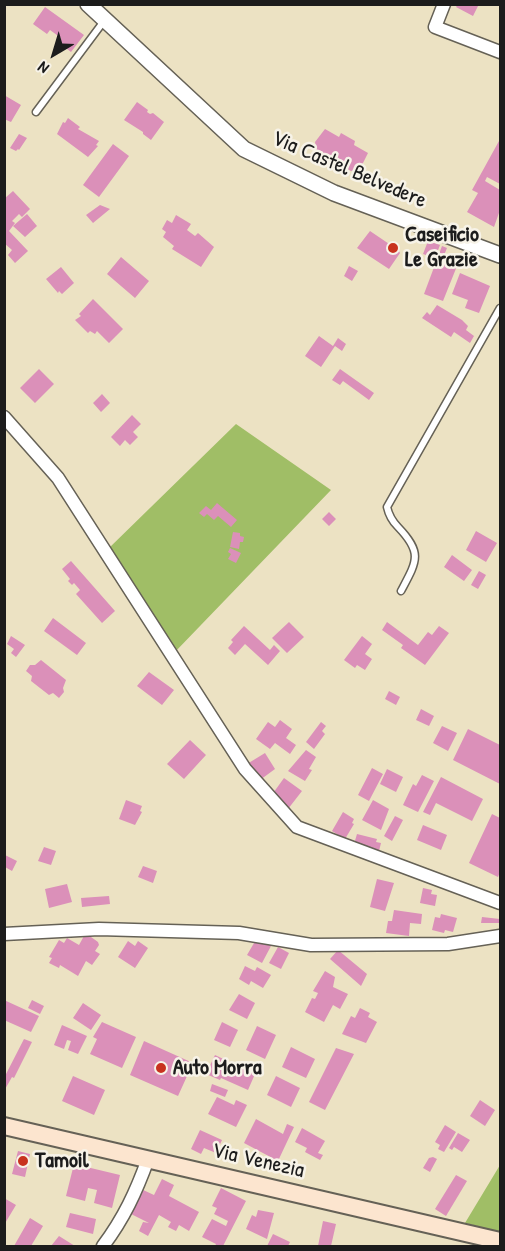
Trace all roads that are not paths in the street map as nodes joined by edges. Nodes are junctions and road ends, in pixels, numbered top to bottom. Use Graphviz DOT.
graph roads {
  1 [pos="88,4"];
  2 [pos="444,4"];
  3 [pos="104,21"];
  4 [pos="501,52"];
  5 [pos="36,112"];
  6 [pos="501,255"];
  7 [pos="501,308"];
  8 [pos="4,417"];
  9 [pos="401,591"];
  10 [pos="501,903"];
  11 [pos="4,934"];
  12 [pos="501,936"];
  13 [pos="4,1126"];
  14 [pos="148,1159"];
  15 [pos="498,1243"];
  16 [pos="102,1246"];
  1 -- 3 [label="street, Via Castel Belvedere"];
  2 -- 4 [label="street"];
  3 -- 5 [label="lane"];
  3 -- 6 [label="street, Via Castel Belvedere"];
  7 -- 9 [label="lane"];
  8 -- 10 [label="street"];
  11 -- 12 [label="street"];
  13 -- 14 [label="main road, Via Venezia"];
  14 -- 15 [label="main road, Via Venezia"];
  14 -- 16 [label="street"];
}
